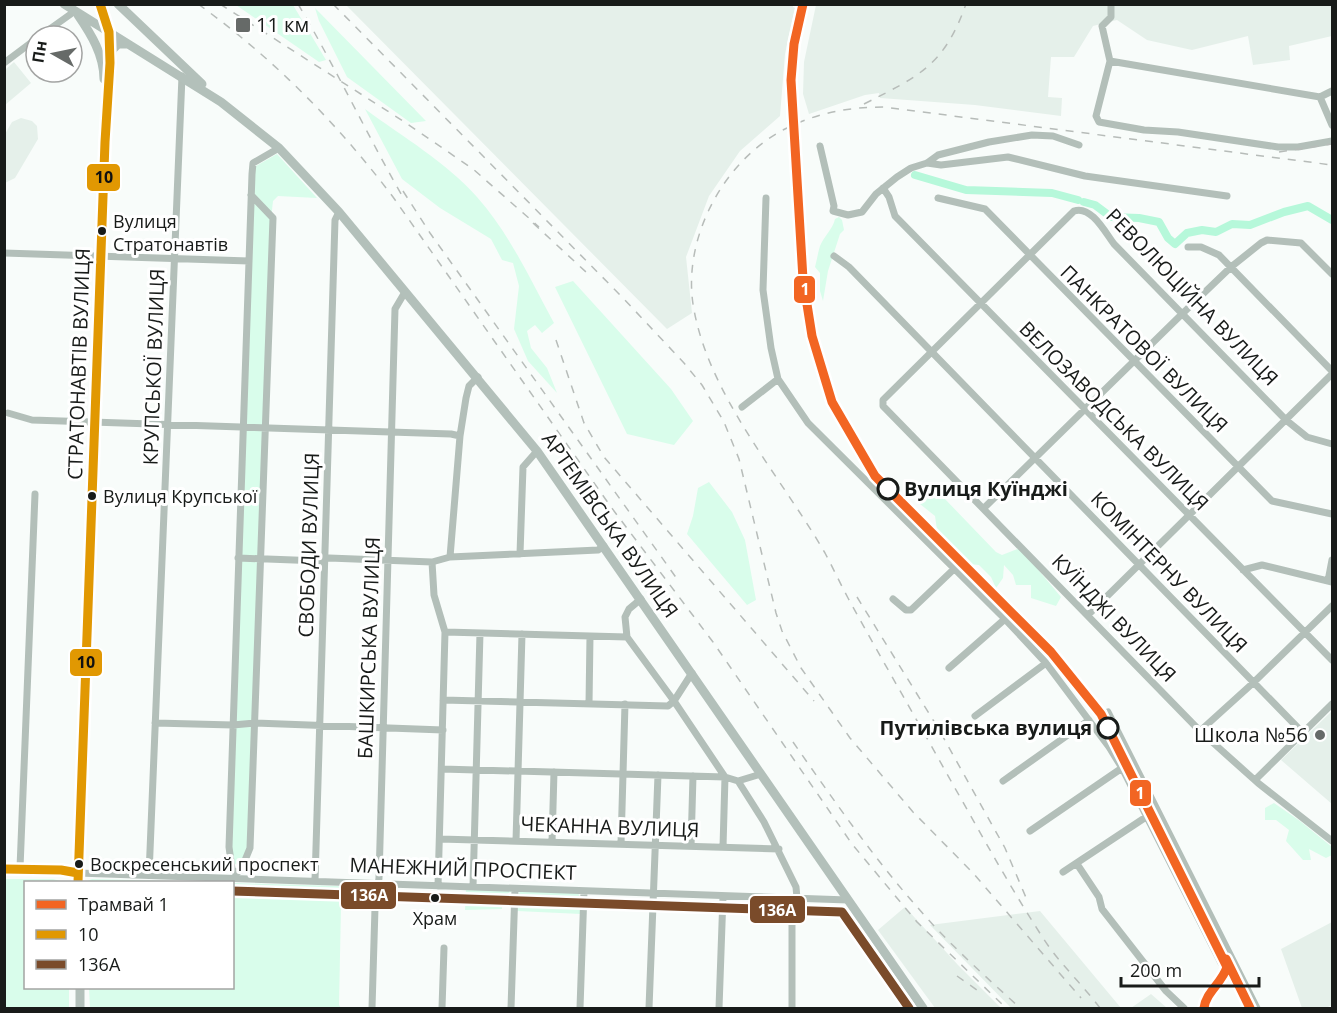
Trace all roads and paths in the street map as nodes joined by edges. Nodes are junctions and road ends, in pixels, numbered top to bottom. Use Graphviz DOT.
graph roads {
  1 [pos="64,4"];
  2 [pos="99,4"];
  3 [pos="118,4"];
  4 [pos="1111,4"];
  5 [pos="75,11"];
  6 [pos="57,24"];
  7 [pos="109,32"];
  8 [pos="128,44"];
  9 [pos="24,48"];
  10 [pos="1110,61"];
  11 [pos="4,63"];
  12 [pos="110,63"];
  13 [pos="182,76"];
  14 [pos="1332,91"];
  15 [pos="1320,97"];
  16 [pos="221,102"];
  17 [pos="1332,125"];
  18 [pos="1332,141"];
  19 [pos="105,142"];
  20 [pos="1079,145"];
  21 [pos="820,146"];
  22 [pos="279,148"];
  23 [pos="927,163"];
  24 [pos="883,188"];
  25 [pos="251,195"];
  26 [pos="1227,196"];
  27 [pos="766,198"];
  28 [pos="938,198"];
  29 [pos="339,212"];
  30 [pos="1188,247"];
  31 [pos="4,253"];
  32 [pos="834,256"];
  33 [pos="1029,256"];
  34 [pos="100,257"];
  35 [pos="174,260"];
  36 [pos="249,261"];
  37 [pos="1231,267"];
  38 [pos="1332,274"];
  39 [pos="405,292"];
  40 [pos="980,304"];
  41 [pos="1182,314"];
  42 [pos="932,353"];
  43 [pos="1134,362"];
  44 [pos="1332,372"];
  45 [pos="478,377"];
  46 [pos="778,380"];
  47 [pos="883,406"];
  48 [pos="742,407"];
  49 [pos="1085,410"];
  50 [pos="8,413"];
  51 [pos="1286,420"];
  52 [pos="95,423"];
  53 [pos="168,425"];
  54 [pos="243,427"];
  55 [pos="266,428"];
  56 [pos="330,430"];
  57 [pos="392,432"];
  58 [pos="460,436"];
  59 [pos="1332,444"];
  60 [pos="537,451"];
  61 [pos="1035,459"];
  62 [pos="1238,467"];
  63 [pos="35,494"];
  64 [pos="984,508"];
  65 [pos="1332,514"];
  66 [pos="1189,515"];
  67 [pos="604,546"];
  68 [pos="520,554"];
  69 [pos="238,558"];
  70 [pos="450,558"];
  71 [pos="325,559"];
  72 [pos="261,560"];
  73 [pos="388,560"];
  74 [pos="1332,560"];
  75 [pos="432,562"];
  76 [pos="1139,565"];
  77 [pos="954,569"];
  78 [pos="1243,570"];
  79 [pos="1330,581"];
  80 [pos="641,599"];
  81 [pos="893,599"];
  82 [pos="1332,606"];
  83 [pos="1088,615"];
  84 [pos="1005,619"];
  85 [pos="445,632"];
  86 [pos="480,633"];
  87 [pos="1305,633"];
  88 [pos="522,634"];
  89 [pos="590,636"];
  90 [pos="627,637"];
  91 [pos="1332,660"];
  92 [pos="1046,663"];
  93 [pos="949,668"];
  94 [pos="692,673"];
  95 [pos="1254,683"];
  96 [pos="443,700"];
  97 [pos="478,701"];
  98 [pos="674,701"];
  99 [pos="520,702"];
  100 [pos="589,704"];
  101 [pos="625,704"];
  102 [pos="1332,704"];
  103 [pos="1108,712"];
  104 [pos="975,716"];
  105 [pos="1089,720"];
  106 [pos="155,723"];
  107 [pos="255,723"];
  108 [pos="233,725"];
  109 [pos="320,725"];
  110 [pos="383,728"];
  111 [pos="442,730"];
  112 [pos="1200,731"];
  113 [pos="1303,733"];
  114 [pos="1122,768"];
  115 [pos="442,770"];
  116 [pos="477,770"];
  117 [pos="518,771"];
  118 [pos="554,772"];
  119 [pos="623,774"];
  120 [pos="761,774"];
  121 [pos="658,775"];
  122 [pos="693,776"];
  123 [pos="725,777"];
  124 [pos="1255,780"];
  125 [pos="738,781"];
  126 [pos="1004,781"];
  127 [pos="1146,817"];
  128 [pos="1030,831"];
  129 [pos="440,838"];
  130 [pos="475,840"];
  131 [pos="1332,840"];
  132 [pos="516,841"];
  133 [pos="552,842"];
  134 [pos="621,844"];
  135 [pos="656,845"];
  136 [pos="691,846"];
  137 [pos="723,847"];
  138 [pos="779,849"];
  139 [pos="1077,864"];
  140 [pos="20,868"];
  141 [pos="4,869"];
  142 [pos="1063,872"];
  143 [pos="149,875"];
  144 [pos="236,876"];
  145 [pos="78,878"];
  146 [pos="315,881"];
  147 [pos="378,884"];
  148 [pos="438,886"];
  149 [pos="473,887"];
  150 [pos="515,889"];
  151 [pos="584,891"];
  152 [pos="654,893"];
  153 [pos="723,896"];
  154 [pos="793,898"];
  155 [pos="848,900"];
  156 [pos="444,948"];
  157 [pos="1221,963"];
  158 [pos="80,989"];
  159 [pos="80,1008"];
  160 [pos="372,1008"];
  161 [pos="442,1008"];
  162 [pos="511,1008"];
  163 [pos="580,1008"];
  164 [pos="649,1008"];
  165 [pos="719,1008"];
  166 [pos="792,1008"];
  167 [pos="923,1008"];
  168 [pos="1184,1008"];
  169 [pos="1257,1008"];
  1 -- 5 [label="main road, АРТЕМІВСЬКА ВУЛИЦЯ"];
  2 -- 5 [label="main road"];
  2 -- 7 [label="main road, СТРАТОНАВТІВ ВУЛИЦЯ"];
  3 -- 16 [label="main road, АРТЕМІВСЬКА ВУЛИЦЯ"];
  4 -- 10 [label="street"];
  5 -- 6 [label="street"];
  5 -- 7 [label="main road, АРТЕМІВСЬКА ВУЛИЦЯ"];
  5 -- 19 [label="main road"];
  7 -- 8 [label="main road, АРТЕМІВСЬКА ВУЛИЦЯ"];
  7 -- 12 [label="main road, СТРАТОНАВТІВ ВУЛИЦЯ"];
  8 -- 12 [label="main road"];
  8 -- 13 [label="main road, АРТЕМІВСЬКА ВУЛИЦЯ"];
  9 -- 11 [label="street"];
  10 -- 15 [label="street"];
  10 -- 18 [label="street"];
  12 -- 19 [label="main road, СТРАТОНАВТІВ ВУЛИЦЯ"];
  13 -- 16 [label="main road, АРТЕМІВСЬКА ВУЛИЦЯ"];
  13 -- 35 [label="street, КРУПСЬКОЇ ВУЛИЦЯ"];
  14 -- 15 [label="street"];
  15 -- 17 [label="street"];
  16 -- 22 [label="main road, АРТЕМІВСЬКА ВУЛИЦЯ"];
  19 -- 34 [label="main road, СТРАТОНАВТІВ ВУЛИЦЯ"];
  20 -- 23 [label="street"];
  21 -- 24 [label="street"];
  22 -- 25 [label="street"];
  22 -- 29 [label="main road, АРТЕМІВСЬКА ВУЛИЦЯ"];
  23 -- 24 [label="street"];
  23 -- 26 [label="street"];
  24 -- 40 [label="street, ВЕЛОЗАВОДСЬКА ВУЛИЦЯ"];
  25 -- 36 [label="street"];
  25 -- 55 [label="street"];
  27 -- 46 [label="street"];
  28 -- 33 [label="street, ПАНКРАТОВОЇ ВУЛИЦЯ"];
  29 -- 39 [label="main road, АРТЕМІВСЬКА ВУЛИЦЯ"];
  29 -- 56 [label="street, СВОБОДИ ВУЛИЦЯ"];
  30 -- 37 [label="street"];
  31 -- 34 [label="street"];
  32 -- 42 [label="street, КОМІНТЕРНУ ВУЛИЦЯ"];
  33 -- 40 [label="street, РЕВОЛЮЦІЙНА ВУЛИЦЯ"];
  33 -- 41 [label="street, РЕВОЛЮЦІЙНА ВУЛИЦЯ"];
  33 -- 43 [label="street, ПАНКРАТОВОЇ ВУЛИЦЯ"];
  34 -- 35 [label="street"];
  34 -- 52 [label="main road, СТРАТОНАВТІВ ВУЛИЦЯ"];
  35 -- 36 [label="street"];
  35 -- 53 [label="street, КРУПСЬКОЇ ВУЛИЦЯ"];
  36 -- 54 [label="street"];
  37 -- 38 [label="street"];
  37 -- 41 [label="street"];
  37 -- 44 [label="street"];
  39 -- 45 [label="main road, АРТЕМІВСЬКА ВУЛИЦЯ"];
  39 -- 57 [label="street, БАШКИРСЬКА ВУЛИЦЯ"];
  40 -- 42 [label="street, РЕВОЛЮЦІЙНА ВУЛИЦЯ"];
  40 -- 49 [label="street, ВЕЛОЗАВОДСЬКА ВУЛИЦЯ"];
  41 -- 43 [label="street"];
  41 -- 51 [label="street, РЕВОЛЮЦІЙНА ВУЛИЦЯ"];
  42 -- 47 [label="street, РЕВОЛЮЦІЙНА ВУЛИЦЯ"];
  42 -- 61 [label="street, КОМІНТЕРНУ ВУЛИЦЯ"];
  43 -- 49 [label="street"];
  43 -- 62 [label="street, ПАНКРАТОВОЇ ВУЛИЦЯ"];
  44 -- 51 [label="street"];
  45 -- 58 [label="street"];
  45 -- 60 [label="main road, АРТЕМІВСЬКА ВУЛИЦЯ"];
  46 -- 48 [label="street"];
  46 -- 77 [label="street"];
  47 -- 64 [label="street, КУЇНДЖІ ВУЛИЦЯ"];
  49 -- 61 [label="street"];
  49 -- 66 [label="street, ВЕЛОЗАВОДСЬКА ВУЛИЦЯ"];
  50 -- 52 [label="street"];
  51 -- 59 [label="street, РЕВОЛЮЦІЙНА ВУЛИЦЯ"];
  51 -- 62 [label="street"];
  52 -- 53 [label="street"];
  52 -- 145 [label="main road, СТРАТОНАВТІВ ВУЛИЦЯ"];
  53 -- 54 [label="street"];
  53 -- 106 [label="street, КРУПСЬКОЇ ВУЛИЦЯ"];
  54 -- 55 [label="street"];
  54 -- 69 [label="street"];
  55 -- 56 [label="street"];
  55 -- 72 [label="street"];
  56 -- 57 [label="street"];
  56 -- 71 [label="street, СВОБОДИ ВУЛИЦЯ"];
  57 -- 58 [label="street"];
  57 -- 73 [label="street, БАШКИРСЬКА ВУЛИЦЯ"];
  58 -- 70 [label="street"];
  60 -- 67 [label="main road, АРТЕМІВСЬКА ВУЛИЦЯ"];
  60 -- 68 [label="street"];
  61 -- 64 [label="street"];
  61 -- 76 [label="street, КОМІНТЕРНУ ВУЛИЦЯ"];
  62 -- 65 [label="street, ПАНКРАТОВОЇ ВУЛИЦЯ"];
  62 -- 66 [label="street"];
  63 -- 140 [label="street"];
  64 -- 83 [label="street, КУЇНДЖІ ВУЛИЦЯ"];
  66 -- 76 [label="street"];
  66 -- 78 [label="street, ВЕЛОЗАВОДСЬКА ВУЛИЦЯ"];
  67 -- 68 [label="street"];
  67 -- 80 [label="main road, АРТЕМІВСЬКА ВУЛИЦЯ"];
  68 -- 70 [label="street"];
  69 -- 72 [label="street"];
  69 -- 108 [label="street"];
  70 -- 75 [label="street"];
  71 -- 72 [label="street"];
  71 -- 73 [label="street"];
  71 -- 109 [label="street, СВОБОДИ ВУЛИЦЯ"];
  72 -- 107 [label="street"];
  73 -- 75 [label="street"];
  73 -- 110 [label="street, БАШКИРСЬКА ВУЛИЦЯ"];
  74 -- 79 [label="street"];
  75 -- 85 [label="street"];
  76 -- 83 [label="street"];
  76 -- 95 [label="street, КОМІНТЕРНУ ВУЛИЦЯ"];
  77 -- 81 [label="street"];
  77 -- 84 [label="street"];
  78 -- 79 [label="street"];
  78 -- 87 [label="street, ВЕЛОЗАВОДСЬКА ВУЛИЦЯ"];
  80 -- 90 [label="street, АРТЕМІВСЬКА ВУЛИЦЯ"];
  80 -- 94 [label="main road, АРТЕМІВСЬКА ВУЛИЦЯ"];
  82 -- 87 [label="street"];
  83 -- 112 [label="street, КУЇНДЖІ ВУЛИЦЯ"];
  84 -- 92 [label="street"];
  84 -- 93 [label="street"];
  85 -- 86 [label="street"];
  85 -- 96 [label="street"];
  86 -- 88 [label="street"];
  86 -- 97 [label="street"];
  87 -- 91 [label="street, ВЕЛОЗАВОДСЬКА ВУЛИЦЯ"];
  87 -- 95 [label="street"];
  88 -- 89 [label="street"];
  88 -- 99 [label="street"];
  89 -- 90 [label="street"];
  89 -- 100 [label="street"];
  90 -- 98 [label="street"];
  92 -- 104 [label="street"];
  92 -- 105 [label="street"];
  94 -- 98 [label="street"];
  94 -- 120 [label="main road, АРТЕМІВСЬКА ВУЛИЦЯ"];
  95 -- 112 [label="street"];
  95 -- 113 [label="street, КОМІНТЕРНУ ВУЛИЦЯ"];
  96 -- 97 [label="street"];
  96 -- 111 [label="street"];
  97 -- 99 [label="street"];
  97 -- 116 [label="street"];
  98 -- 101 [label="street"];
  98 -- 123 [label="street"];
  99 -- 100 [label="street"];
  99 -- 117 [label="street"];
  100 -- 101 [label="street"];
  101 -- 119 [label="street"];
  102 -- 113 [label="street"];
  103 -- 169 [label="street"];
  105 -- 114 [label="street"];
  105 -- 126 [label="street"];
  106 -- 108 [label="street"];
  106 -- 143 [label="street, КРУПСЬКОЇ ВУЛИЦЯ"];
  107 -- 108 [label="street"];
  107 -- 109 [label="street"];
  107 -- 144 [label="street"];
  108 -- 144 [label="street"];
  109 -- 110 [label="street"];
  109 -- 146 [label="street, СВОБОДИ ВУЛИЦЯ"];
  110 -- 111 [label="street"];
  110 -- 147 [label="street, БАШКИРСЬКА ВУЛИЦЯ"];
  111 -- 115 [label="street"];
  112 -- 124 [label="street, КУЇНДЖІ ВУЛИЦЯ"];
  113 -- 124 [label="street"];
  114 -- 127 [label="street"];
  114 -- 128 [label="street"];
  115 -- 116 [label="street"];
  115 -- 129 [label="street"];
  116 -- 117 [label="street"];
  116 -- 130 [label="street"];
  117 -- 118 [label="street"];
  117 -- 132 [label="street"];
  118 -- 119 [label="street"];
  118 -- 133 [label="street"];
  119 -- 121 [label="street"];
  119 -- 134 [label="street"];
  120 -- 125 [label="street"];
  120 -- 155 [label="main road, АРТЕМІВСЬКА ВУЛИЦЯ"];
  121 -- 122 [label="street"];
  121 -- 135 [label="street"];
  122 -- 123 [label="street"];
  122 -- 136 [label="street"];
  123 -- 125 [label="street"];
  123 -- 137 [label="street"];
  124 -- 131 [label="street, КУЇНДЖІ ВУЛИЦЯ"];
  125 -- 138 [label="street"];
  127 -- 139 [label="street"];
  127 -- 157 [label="street"];
  129 -- 130 [label="street, ЧЕКАННА ВУЛИЦЯ"];
  129 -- 148 [label="street"];
  130 -- 132 [label="street, ЧЕКАННА ВУЛИЦЯ"];
  130 -- 149 [label="street"];
  132 -- 133 [label="street, ЧЕКАННА ВУЛИЦЯ"];
  133 -- 134 [label="street, ЧЕКАННА ВУЛИЦЯ"];
  134 -- 135 [label="street, ЧЕКАННА ВУЛИЦЯ"];
  135 -- 136 [label="street, ЧЕКАННА ВУЛИЦЯ"];
  135 -- 152 [label="street"];
  136 -- 137 [label="street, ЧЕКАННА ВУЛИЦЯ"];
  137 -- 138 [label="street, ЧЕКАННА ВУЛИЦЯ"];
  138 -- 154 [label="street"];
  139 -- 142 [label="street"];
  139 -- 168 [label="street"];
  140 -- 141 [label="main road, МАНЕЖНИЙ ПРОСПЕКТ"];
  140 -- 145 [label="main road, МАНЕЖНИЙ ПРОСПЕКТ"];
  143 -- 144 [label="street, МАНЕЖНИЙ ПРОСПЕКТ"];
  143 -- 145 [label="street, МАНЕЖНИЙ ПРОСПЕКТ"];
  144 -- 146 [label="street, МАНЕЖНИЙ ПРОСПЕКТ"];
  146 -- 147 [label="street, МАНЕЖНИЙ ПРОСПЕКТ"];
  147 -- 148 [label="street, МАНЕЖНИЙ ПРОСПЕКТ"];
  147 -- 160 [label="street, БАШКИРСЬКА ВУЛИЦЯ"];
  148 -- 149 [label="street, МАНЕЖНИЙ ПРОСПЕКТ"];
  149 -- 150 [label="street, МАНЕЖНИЙ ПРОСПЕКТ"];
  150 -- 151 [label="street, МАНЕЖНИЙ ПРОСПЕКТ"];
  150 -- 162 [label="street"];
  151 -- 152 [label="street, МАНЕЖНИЙ ПРОСПЕКТ"];
  151 -- 163 [label="street"];
  152 -- 153 [label="street, МАНЕЖНИЙ ПРОСПЕКТ"];
  152 -- 164 [label="street"];
  153 -- 154 [label="street, МАНЕЖНИЙ ПРОСПЕКТ"];
  153 -- 165 [label="street"];
  154 -- 155 [label="street, МАНЕЖНИЙ ПРОСПЕКТ"];
  154 -- 166 [label="street"];
  155 -- 167 [label="main road, АРТЕМІВСЬКА ВУЛИЦЯ"];
  156 -- 161 [label="street"];
  158 -- 159 [label="main road"];
}
